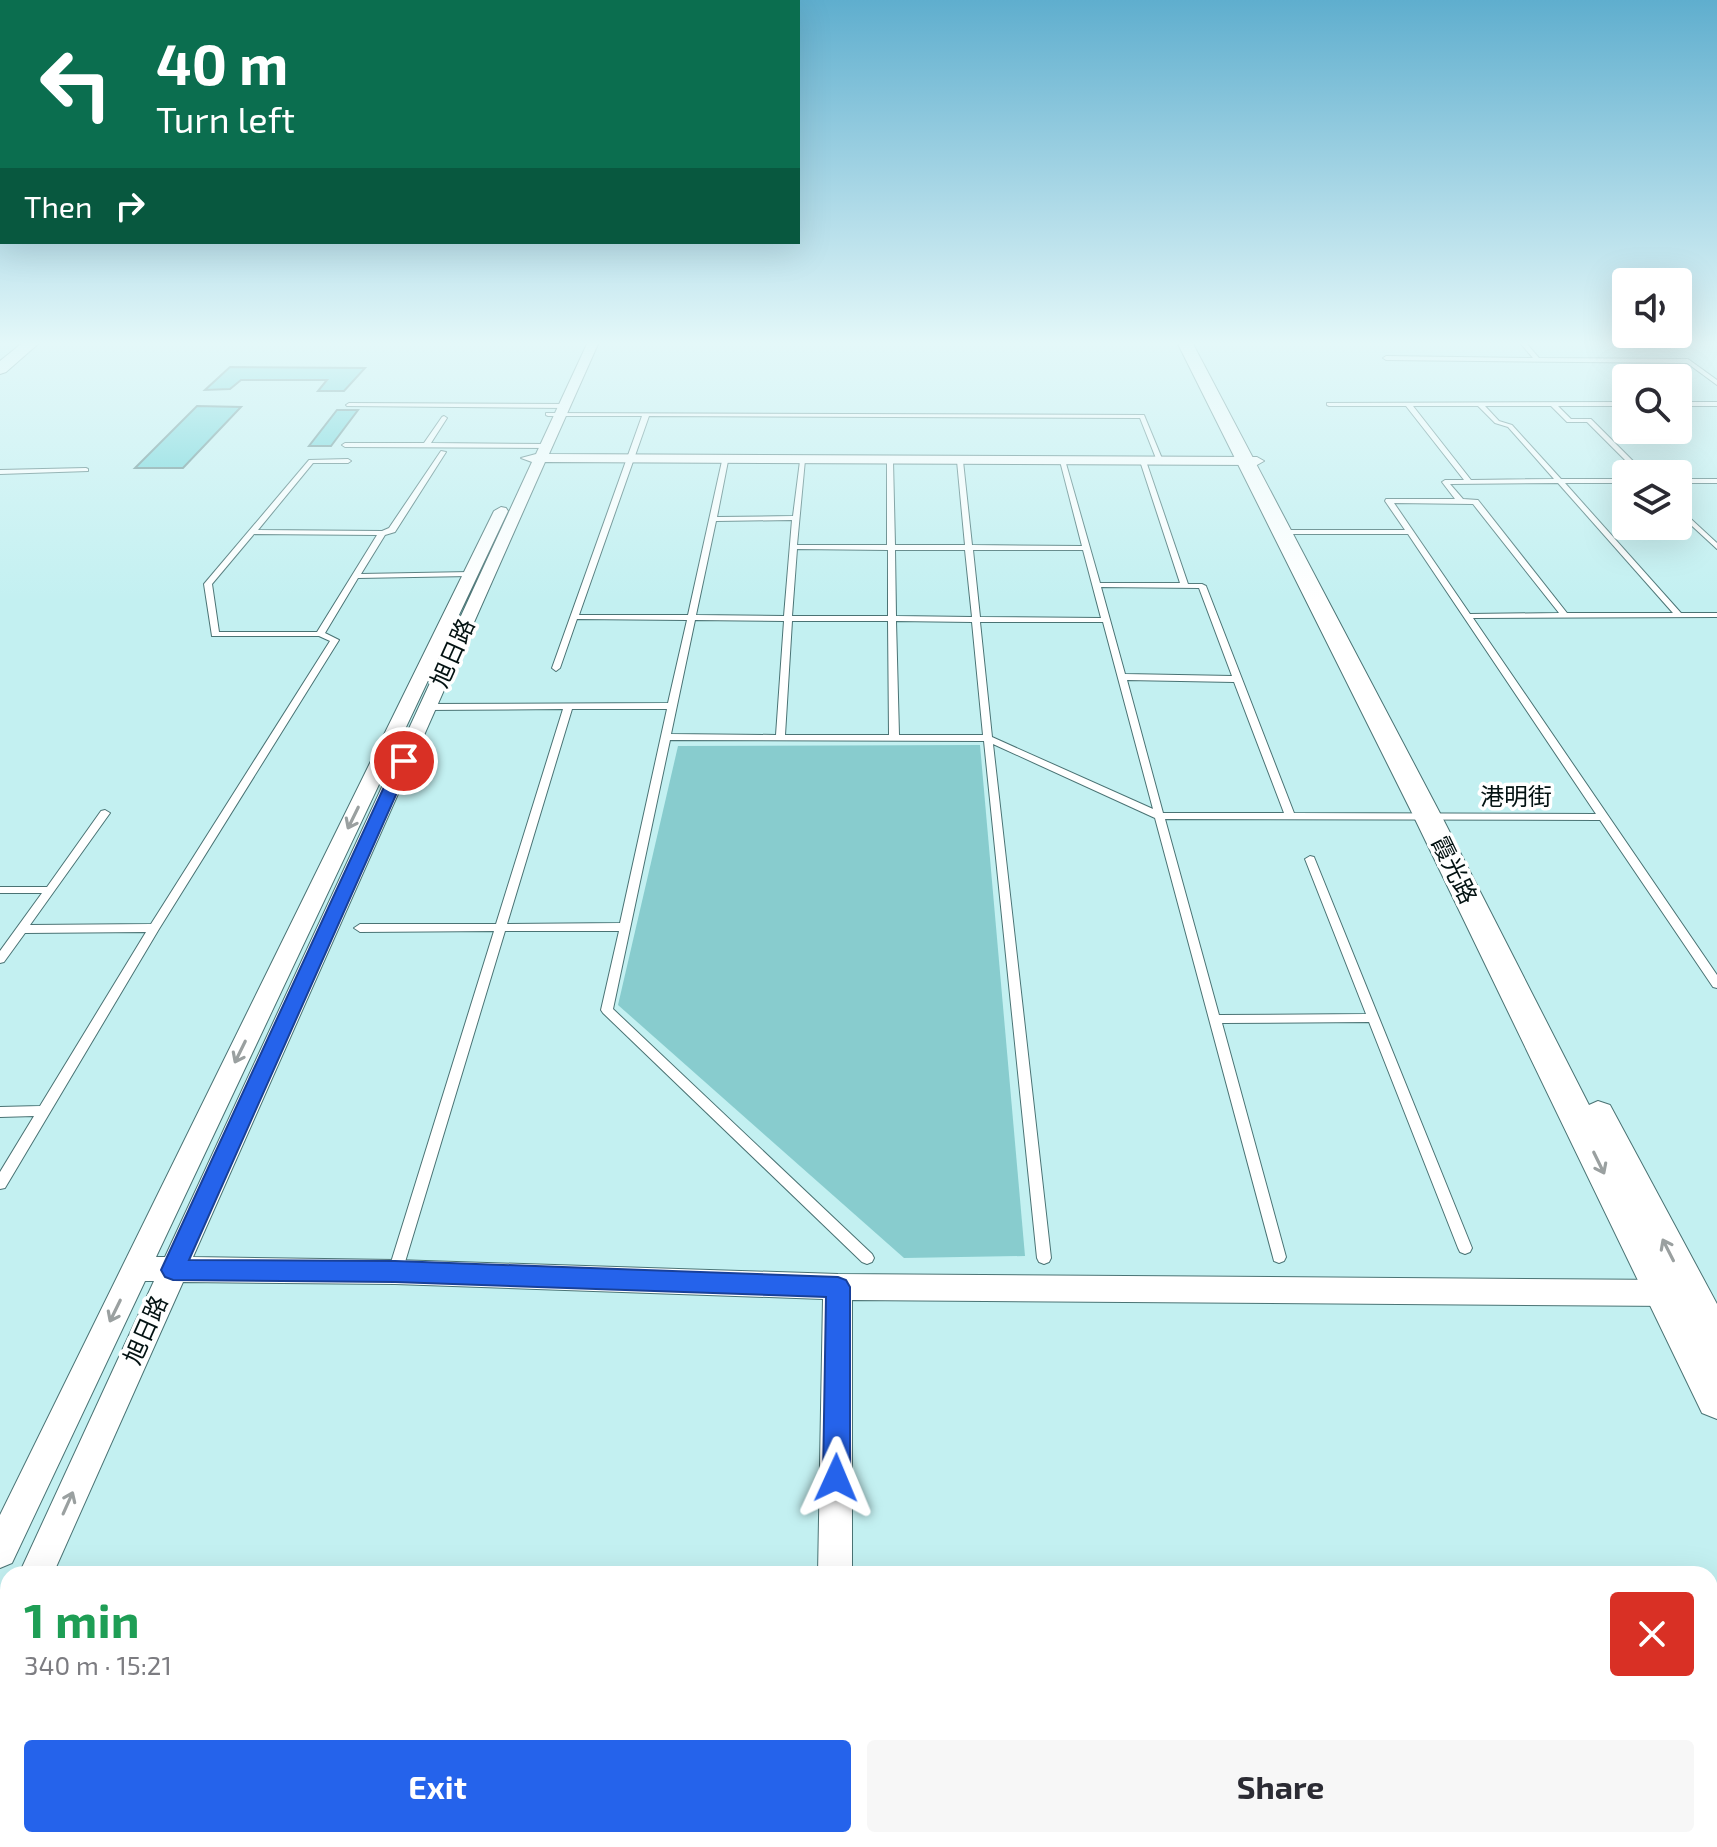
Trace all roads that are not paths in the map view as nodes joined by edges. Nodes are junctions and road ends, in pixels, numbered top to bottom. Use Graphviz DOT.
graph roads {
  1 [pos="436,430"];
  2 [pos="547,430"];
  3 [pos="641,430"];
  4 [pos="1148,430"];
  5 [pos="1234,430"];
  6 [pos="1237,430"];
  7 [pos="1428,430"];
  8 [pos="1514,430"];
  9 [pos="1599,430"];
  10 [pos="345,445"];
  11 [pos="426,446"];
  12 [pos="443,452"];
  13 [pos="537,452"];
  14 [pos="631,460"];
  15 [pos="1629,460"];
  16 [pos="348,461"];
  17 [pos="725,461"];
  18 [pos="803,461"];
  19 [pos="890,461"];
  20 [pos="960,461"];
  21 [pos="1063,461"];
  22 [pos="1143,461"];
  23 [pos="1160,461"];
  24 [pos="1252,461"];
  25 [pos="86,470"];
  26 [pos="0,472"];
  27 [pos="1468,481"];
  28 [pos="1557,481"];
  29 [pos="1612,481"];
  30 [pos="1692,481"];
  31 [pos="1717,481"];
  32 [pos="1461,501"];
  33 [pos="796,518"];
  34 [pos="712,519"];
  35 [pos="1692,523"];
  36 [pos="252,532"];
  37 [pos="1289,532"];
  38 [pos="1410,532"];
  39 [pos="382,533"];
  40 [pos="793,547"];
  41 [pos="1717,547"];
  42 [pos="891,548"];
  43 [pos="969,548"];
  44 [pos="1086,548"];
  45 [pos="470,574"];
  46 [pos="356,576"];
  47 [pos="1096,585"];
  48 [pos="1185,586"];
  49 [pos="1679,615"];
  50 [pos="1717,615"];
  51 [pos="1467,616"];
  52 [pos="1565,616"];
  53 [pos="576,617"];
  54 [pos="691,617"];
  55 [pos="789,618"];
  56 [pos="892,619"];
  57 [pos="976,620"];
  58 [pos="1105,620"];
  59 [pos="320,634"];
  60 [pos="556,668"];
  61 [pos="1121,677"];
  62 [pos="1236,679"];
  63 [pos="568,706"];
  64 [pos="672,706"];
  65 [pos="418,707"];
  66 [pos="665,737"];
  67 [pos="780,737"];
  68 [pos="894,738"];
  69 [pos="988,738"];
  70 [pos="105,813"];
  71 [pos="1159,816"];
  72 [pos="1290,816"];
  73 [pos="1435,817"];
  74 [pos="1603,817"];
  75 [pos="1310,859"];
  76 [pos="0,890"];
  77 [pos="50,890"];
  78 [pos="500,927"];
  79 [pos="623,927"];
  80 [pos="154,928"];
  81 [pos="360,928"];
  82 [pos="22,929"];
  83 [pos="0,959"];
  84 [pos="1717,984"];
  85 [pos="1373,1018"];
  86 [pos="1214,1019"];
  87 [pos="44,1111"];
  88 [pos="0,1112"];
  89 [pos="0,1184"];
  90 [pos="1465,1248"];
  91 [pos="1279,1257"];
  92 [pos="867,1258"];
  93 [pos="1044,1258"];
  94 [pos="135,1269"];
  95 [pos="173,1270"];
  96 [pos="395,1272"];
  97 [pos="838,1287"];
  98 [pos="1677,1293"];
  99 [pos="1710,1354"];
  100 [pos="1717,1399"];
  101 [pos="0,1551"];
  102 [pos="40,1566"];
  103 [pos="835,1566"];
  1 -- 11 [label="lane"];
  2 -- 13 [label="street, 旭日路"];
  3 -- 14 [label="lane"];
  4 -- 23 [label="lane"];
  5 -- 24 [label="street, 霞光路"];
  6 -- 24 [label="street, 霞光路"];
  7 -- 27 [label="lane"];
  8 -- 28 [label="lane"];
  9 -- 15 [label="lane"];
  10 -- 11 [label="lane"];
  11 -- 13 [label="lane"];
  12 -- 39 [label="lane"];
  13 -- 14 [label="street"];
  13 -- 45 [label="street, 旭日路"];
  13 -- 65 [label="street, 旭日路"];
  14 -- 17 [label="street"];
  14 -- 53 [label="lane"];
  16 -- 36 [label="lane"];
  17 -- 18 [label="street"];
  17 -- 34 [label="lane"];
  18 -- 19 [label="street"];
  18 -- 33 [label="lane"];
  19 -- 20 [label="street"];
  19 -- 42 [label="lane"];
  20 -- 21 [label="street"];
  20 -- 43 [label="lane"];
  21 -- 22 [label="street"];
  21 -- 44 [label="lane"];
  22 -- 23 [label="street"];
  22 -- 48 [label="lane"];
  23 -- 24 [label="street"];
  24 -- 37 [label="street, 霞光路"];
  25 -- 26 [label="lane"];
  27 -- 28 [label="lane"];
  27 -- 32 [label="lane"];
  28 -- 29 [label="lane"];
  28 -- 49 [label="lane"];
  30 -- 31 [label="lane"];
  32 -- 38 [label="lane"];
  32 -- 52 [label="lane"];
  33 -- 34 [label="lane"];
  33 -- 40 [label="lane"];
  34 -- 54 [label="lane"];
  35 -- 41 [label="lane"];
  36 -- 39 [label="lane"];
  36 -- 59 [label="lane"];
  37 -- 38 [label="lane"];
  37 -- 73 [label="street, 霞光路"];
  38 -- 51 [label="lane"];
  39 -- 46 [label="lane"];
  40 -- 42 [label="lane"];
  40 -- 55 [label="lane"];
  42 -- 43 [label="lane"];
  42 -- 56 [label="lane"];
  43 -- 44 [label="lane"];
  43 -- 57 [label="lane"];
  44 -- 47 [label="lane"];
  45 -- 46 [label="lane"];
  45 -- 65 [label="street, 旭日路"];
  46 -- 59 [label="lane"];
  47 -- 48 [label="lane"];
  47 -- 58 [label="lane"];
  48 -- 62 [label="lane"];
  49 -- 50 [label="lane"];
  49 -- 52 [label="lane"];
  51 -- 52 [label="lane"];
  51 -- 74 [label="lane"];
  53 -- 54 [label="lane"];
  53 -- 60 [label="lane"];
  54 -- 55 [label="lane"];
  54 -- 64 [label="lane"];
  55 -- 56 [label="lane"];
  55 -- 67 [label="lane"];
  56 -- 57 [label="lane"];
  56 -- 68 [label="lane"];
  57 -- 58 [label="lane"];
  57 -- 69 [label="lane"];
  58 -- 61 [label="lane"];
  59 -- 80 [label="lane"];
  61 -- 62 [label="lane"];
  61 -- 71 [label="lane"];
  62 -- 72 [label="lane"];
  63 -- 64 [label="lane"];
  63 -- 65 [label="lane"];
  63 -- 78 [label="lane"];
  64 -- 66 [label="lane"];
  65 -- 94 [label="street, 旭日路, one-way"];
  65 -- 95 [label="street, 旭日路"];
  66 -- 67 [label="lane"];
  66 -- 79 [label="lane"];
  67 -- 68 [label="lane"];
  68 -- 69 [label="lane"];
  69 -- 71 [label="lane"];
  69 -- 93 [label="lane"];
  70 -- 77 [label="lane"];
  71 -- 72 [label="lane, 港明街"];
  71 -- 86 [label="lane"];
  72 -- 73 [label="lane, 港明街"];
  73 -- 74 [label="lane, 港明街"];
  73 -- 98 [label="street, 霞光路"];
  74 -- 84 [label="lane"];
  75 -- 85 [label="lane"];
  76 -- 77 [label="lane"];
  77 -- 82 [label="lane"];
  78 -- 79 [label="lane"];
  78 -- 81 [label="lane"];
  78 -- 96 [label="lane"];
  79 -- 92 [label="lane"];
  80 -- 82 [label="lane"];
  80 -- 87 [label="lane"];
  82 -- 83 [label="lane"];
  85 -- 86 [label="lane"];
  85 -- 90 [label="lane"];
  86 -- 91 [label="lane"];
  87 -- 88 [label="lane"];
  87 -- 89 [label="lane"];
  94 -- 95 [label="street"];
  94 -- 101 [label="street, 旭日路, one-way"];
  95 -- 96 [label="street"];
  102 -- 95 [label="street, 旭日路, one-way"];
  96 -- 97 [label="street"];
  97 -- 98 [label="street"];
  97 -- 103 [label="street"];
  98 -- 99 [label="street, 霞光路"];
  99 -- 100 [label="street, 霞光路"];
}
